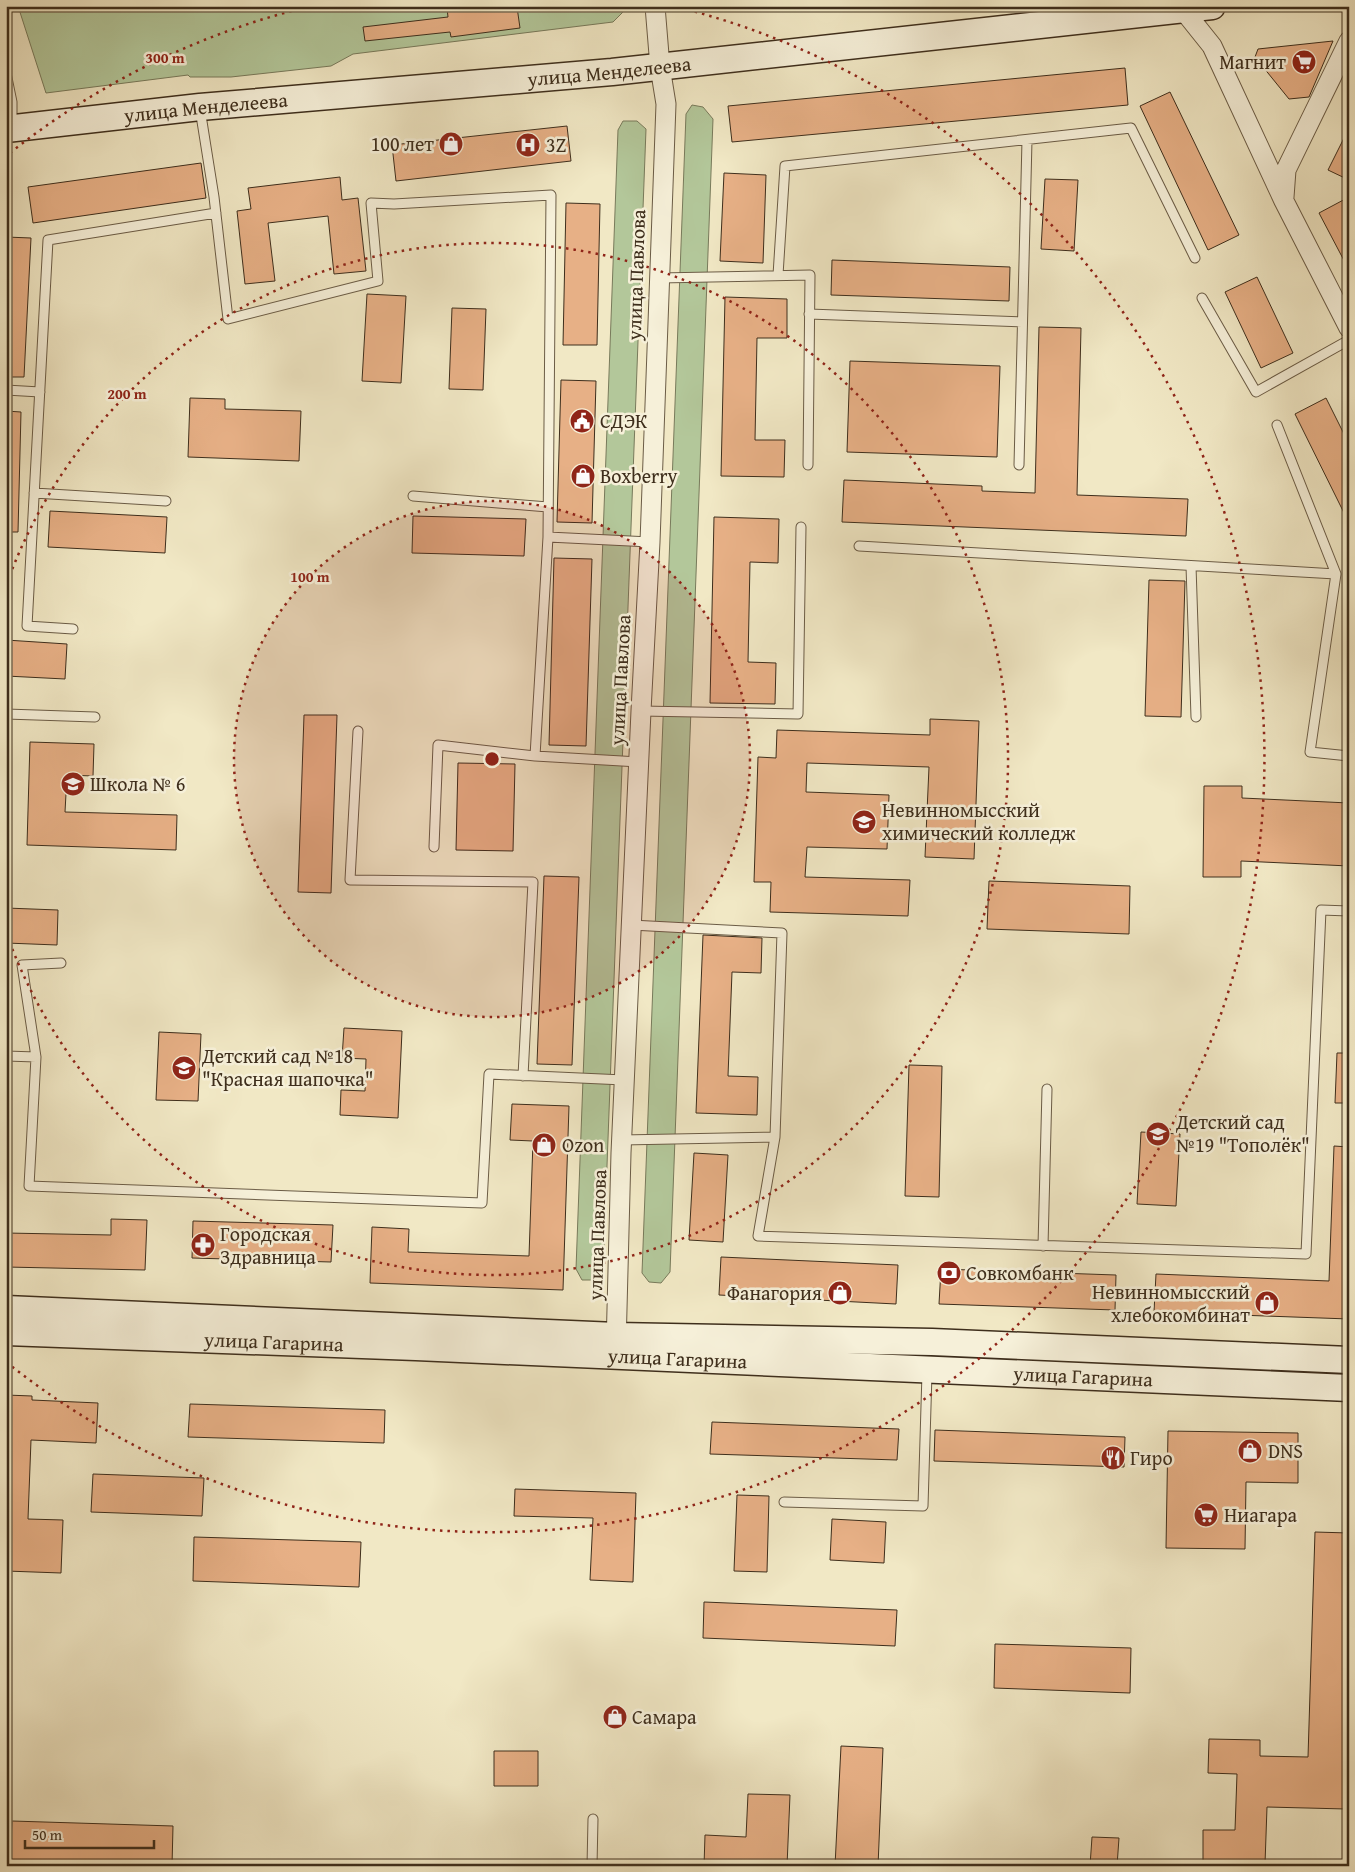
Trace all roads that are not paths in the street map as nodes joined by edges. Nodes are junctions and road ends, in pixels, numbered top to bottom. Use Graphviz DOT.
graph roads {
  1 [pos="655,6"];
  2 [pos="1212,6"];
  3 [pos="1181,8"];
  4 [pos="1349,41"];
  5 [pos="660,67"];
  6 [pos="6,73"];
  7 [pos="200,107"];
  8 [pos="9,129"];
  9 [pos="1027,140"];
  10 [pos="1284,201"];
  11 [pos="216,213"];
  12 [pos="1195,258"];
  13 [pos="778,275"];
  14 [pos="658,278"];
  15 [pos="1202,298"];
  16 [pos="809,314"];
  17 [pos="1022,322"];
  18 [pos="1349,328"];
  19 [pos="1349,340"];
  20 [pos="6,390"];
  21 [pos="40,392"];
  22 [pos="1278,425"];
  23 [pos="808,465"];
  24 [pos="1019,465"];
  25 [pos="34,493"];
  26 [pos="413,496"];
  27 [pos="166,501"];
  28 [pos="548,507"];
  29 [pos="801,527"];
  30 [pos="548,537"];
  31 [pos="650,542"];
  32 [pos="859,546"];
  33 [pos="1191,566"];
  34 [pos="1336,574"];
  35 [pos="73,629"];
  36 [pos="641,711"];
  37 [pos="6,714"];
  38 [pos="96,717"];
  39 [pos="1196,718"];
  40 [pos="358,731"];
  41 [pos="535,756"];
  42 [pos="1349,756"];
  43 [pos="639,762"];
  44 [pos="434,847"];
  45 [pos="1349,911"];
  46 [pos="631,925"];
  47 [pos="61,964"];
  48 [pos="6,1056"];
  49 [pos="36,1057"];
  50 [pos="523,1076"];
  51 [pos="624,1080"];
  52 [pos="1047,1089"];
  53 [pos="775,1137"];
  54 [pos="622,1140"];
  55 [pos="1043,1246"];
  56 [pos="6,1309"];
  57 [pos="6,1332"];
  58 [pos="616,1346"];
  59 [pos="1349,1360"];
  60 [pos="927,1370"];
  61 [pos="1349,1388"];
  62 [pos="784,1502"];
  63 [pos="594,1819"];
  64 [pos="592,1866"];
  1 -- 5 [label="street, улица Павлова"];
  2 -- 3 [label="main road, улица Менделеева"];
  3 -- 5 [label="main road, улица Менделеева"];
  3 -- 10 [label="street"];
  4 -- 10 [label="street"];
  5 -- 7 [label="main road, улица Менделеева"];
  5 -- 14 [label="street, улица Павлова"];
  6 -- 8 [label="lane"];
  7 -- 8 [label="main road, улица Менделеева"];
  7 -- 11 [label="lane"];
  9 -- 12 [label="lane"];
  9 -- 13 [label="lane"];
  9 -- 17 [label="lane"];
  10 -- 18 [label="street"];
  11 -- 21 [label="lane"];
  11 -- 28 [label="lane"];
  13 -- 14 [label="lane"];
  13 -- 16 [label="lane"];
  14 -- 31 [label="street, улица Павлова"];
  15 -- 19 [label="lane"];
  16 -- 17 [label="lane"];
  16 -- 23 [label="lane"];
  17 -- 24 [label="lane"];
  20 -- 21 [label="lane"];
  21 -- 25 [label="lane"];
  22 -- 34 [label="lane"];
  25 -- 27 [label="lane"];
  25 -- 35 [label="lane"];
  26 -- 28 [label="lane"];
  28 -- 30 [label="lane"];
  29 -- 36 [label="lane"];
  30 -- 31 [label="lane"];
  30 -- 41 [label="lane"];
  31 -- 36 [label="street, улица Павлова"];
  32 -- 33 [label="lane"];
  33 -- 34 [label="lane"];
  33 -- 39 [label="lane"];
  34 -- 42 [label="lane"];
  36 -- 43 [label="street, улица Павлова"];
  37 -- 38 [label="lane"];
  40 -- 50 [label="lane"];
  41 -- 43 [label="lane"];
  41 -- 44 [label="lane"];
  43 -- 46 [label="street, улица Павлова"];
  45 -- 55 [label="lane"];
  46 -- 51 [label="street, улица Павлова"];
  46 -- 53 [label="lane"];
  47 -- 49 [label="lane"];
  48 -- 49 [label="lane"];
  49 -- 50 [label="lane"];
  50 -- 51 [label="lane"];
  51 -- 54 [label="street, улица Павлова"];
  52 -- 55 [label="lane"];
  53 -- 54 [label="lane"];
  53 -- 55 [label="lane"];
  54 -- 58 [label="street, улица Павлова"];
  56 -- 58 [label="main road, улица Гагарина"];
  57 -- 58 [label="main road, улица Гагарина"];
  58 -- 59 [label="main road, улица Гагарина"];
  58 -- 60 [label="main road, улица Гагарина"];
  60 -- 61 [label="main road, улица Гагарина"];
  60 -- 62 [label="lane"];
  63 -- 64 [label="lane"];
}
